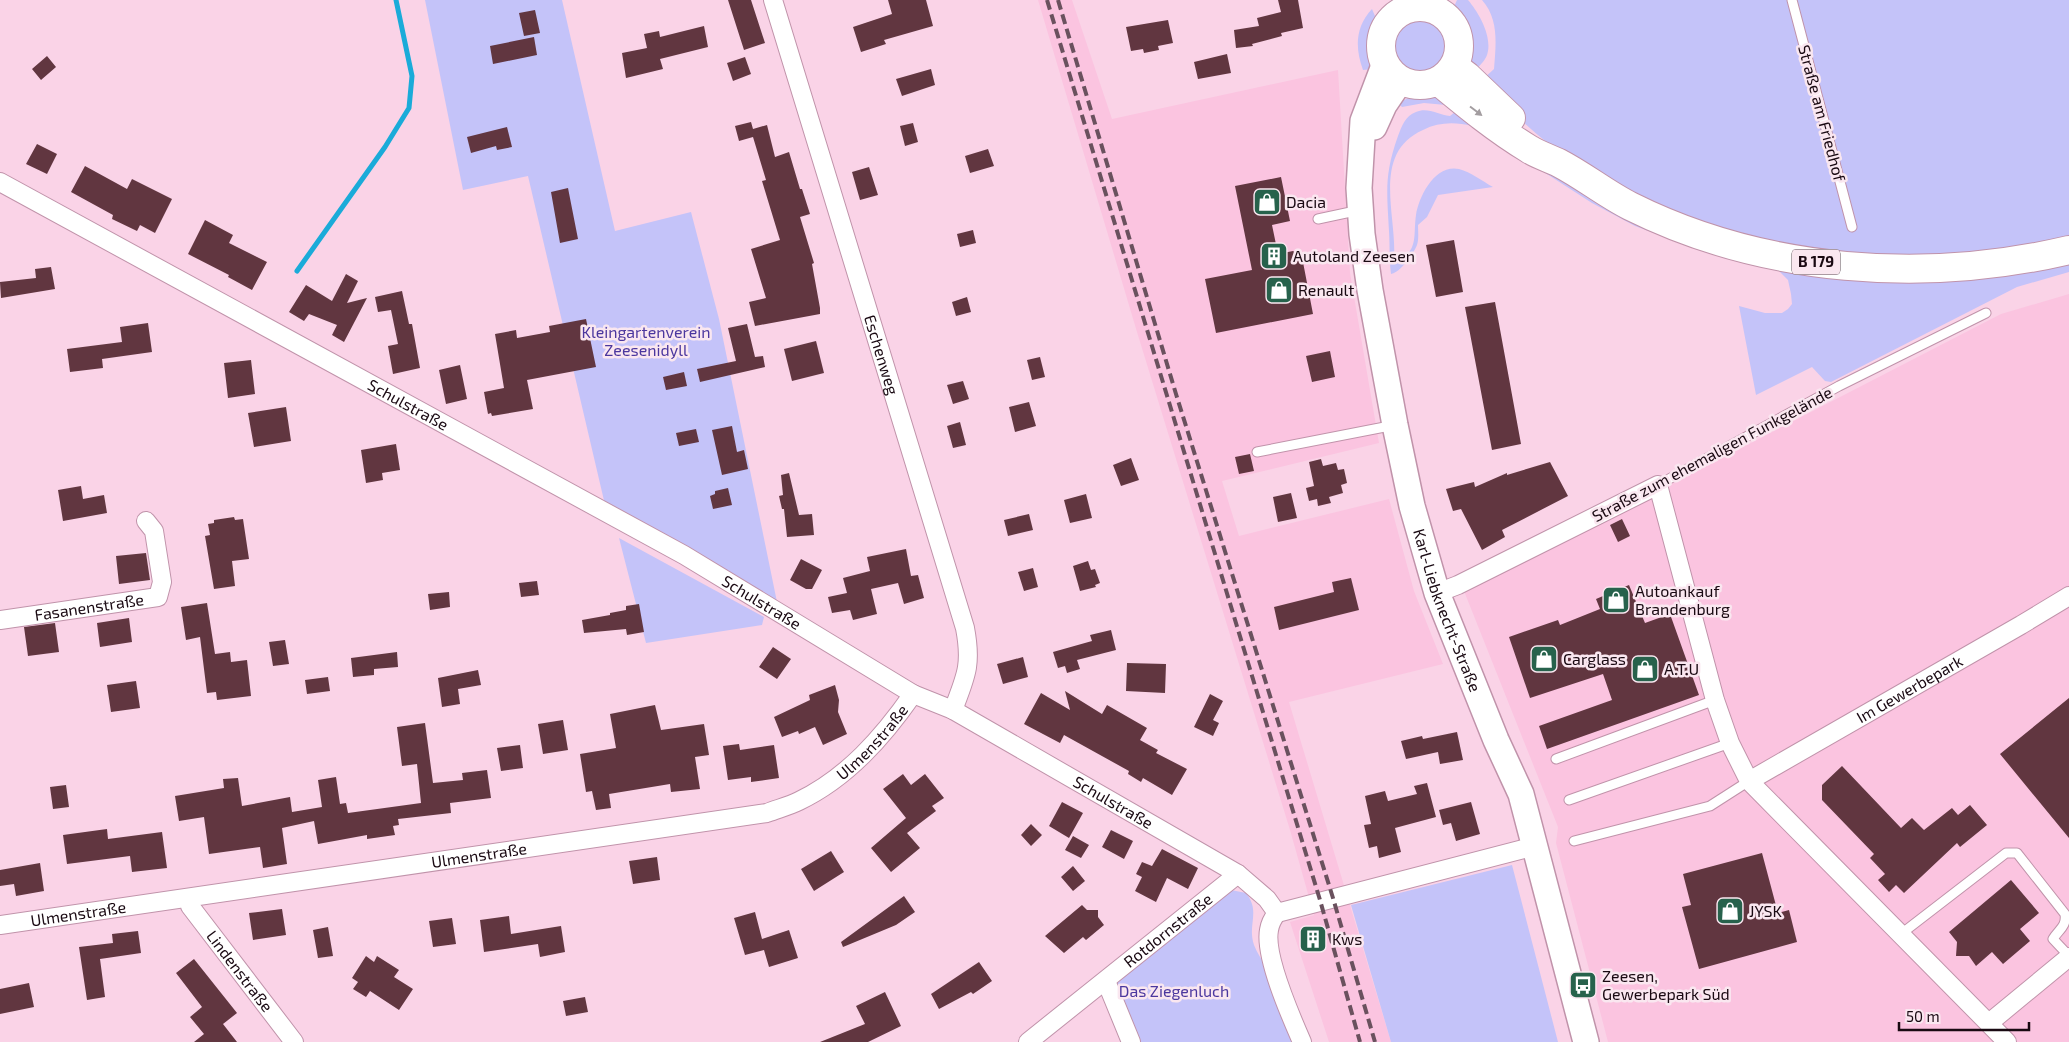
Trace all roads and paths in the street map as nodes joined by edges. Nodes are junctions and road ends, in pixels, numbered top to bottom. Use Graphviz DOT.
graph roads {
  1 [pos="773,0"];
  2 [pos="1792,0"];
  3 [pos="1393,7"];
  4 [pos="1393,72"];
  5 [pos="1446,73"];
  6 [pos="0,182"];
  7 [pos="1360,210"];
  8 [pos="1318,219"];
  9 [pos="1852,226"];
  10 [pos="2069,250"];
  11 [pos="1986,313"];
  12 [pos="1395,425"];
  13 [pos="1258,452"];
  14 [pos="1658,485"];
  15 [pos="146,521"];
  16 [pos="1437,593"];
  17 [pos="2069,596"];
  18 [pos="0,620"];
  19 [pos="913,694"];
  20 [pos="1715,700"];
  21 [pos="953,710"];
  22 [pos="1730,743"];
  23 [pos="1556,759"];
  24 [pos="1749,781"];
  25 [pos="1570,800"];
  26 [pos="1574,841"];
  27 [pos="1536,846"];
  28 [pos="1238,874"];
  29 [pos="189,898"];
  30 [pos="1277,912"];
  31 [pos="0,925"];
  32 [pos="1901,934"];
  33 [pos="2069,957"];
  34 [pos="1106,981"];
  35 [pos="1989,1023"];
  36 [pos="294,1042"];
  37 [pos="1028,1042"];
  38 [pos="1131,1042"];
  39 [pos="1302,1042"];
  40 [pos="1586,1042"];
  41 [pos="2007,1042"];
  1 -- 21 [label="street, Eschenweg"];
  2 -- 9 [label="lane, Straße am Friedhof"];
  3 -- 4 [label="main road"];
  3 -- 5 [label="main road"];
  4 -- 5 [label="main road"];
  4 -- 7 [label="street, Karl-Liebknecht-Straße"];
  5 -- 10 [label="main road, B 179"];
  6 -- 19 [label="street, Schulstraße"];
  7 -- 8 [label="lane"];
  7 -- 12 [label="street, Karl-Liebknecht-Straße"];
  11 -- 14 [label="lane, Straße zum ehemaligen Funkgelände"];
  12 -- 13 [label="lane"];
  12 -- 16 [label="street, Karl-Liebknecht-Straße"];
  14 -- 16 [label="street, Straße zum ehemaligen Funkgelände"];
  14 -- 20 [label="street"];
  15 -- 18 [label="street, Fasanenstraße"];
  16 -- 27 [label="street, Karl-Liebknecht-Straße"];
  17 -- 24 [label="street, Im Gewerbepark"];
  19 -- 21 [label="street, Schulstraße"];
  19 -- 29 [label="street, Ulmenstraße"];
  20 -- 22 [label="street"];
  20 -- 23 [label="lane"];
  21 -- 28 [label="street, Schulstraße"];
  22 -- 24 [label="street"];
  22 -- 25 [label="lane"];
  24 -- 26 [label="lane"];
  24 -- 32 [label="street"];
  27 -- 30 [label="street"];
  27 -- 40 [label="street, Karl-Liebknecht-Straße"];
  28 -- 30 [label="street, Schulstraße"];
  28 -- 34 [label="street, Rotdornstraße"];
  29 -- 31 [label="street, Ulmenstraße"];
  29 -- 36 [label="street, Lindenstraße"];
  30 -- 39 [label="street"];
  32 -- 33 [label="lane"];
  32 -- 35 [label="street"];
  33 -- 35 [label="street"];
  34 -- 37 [label="street, Rotdornstraße"];
  34 -- 38 [label="street"];
  35 -- 41 [label="street"];
}
